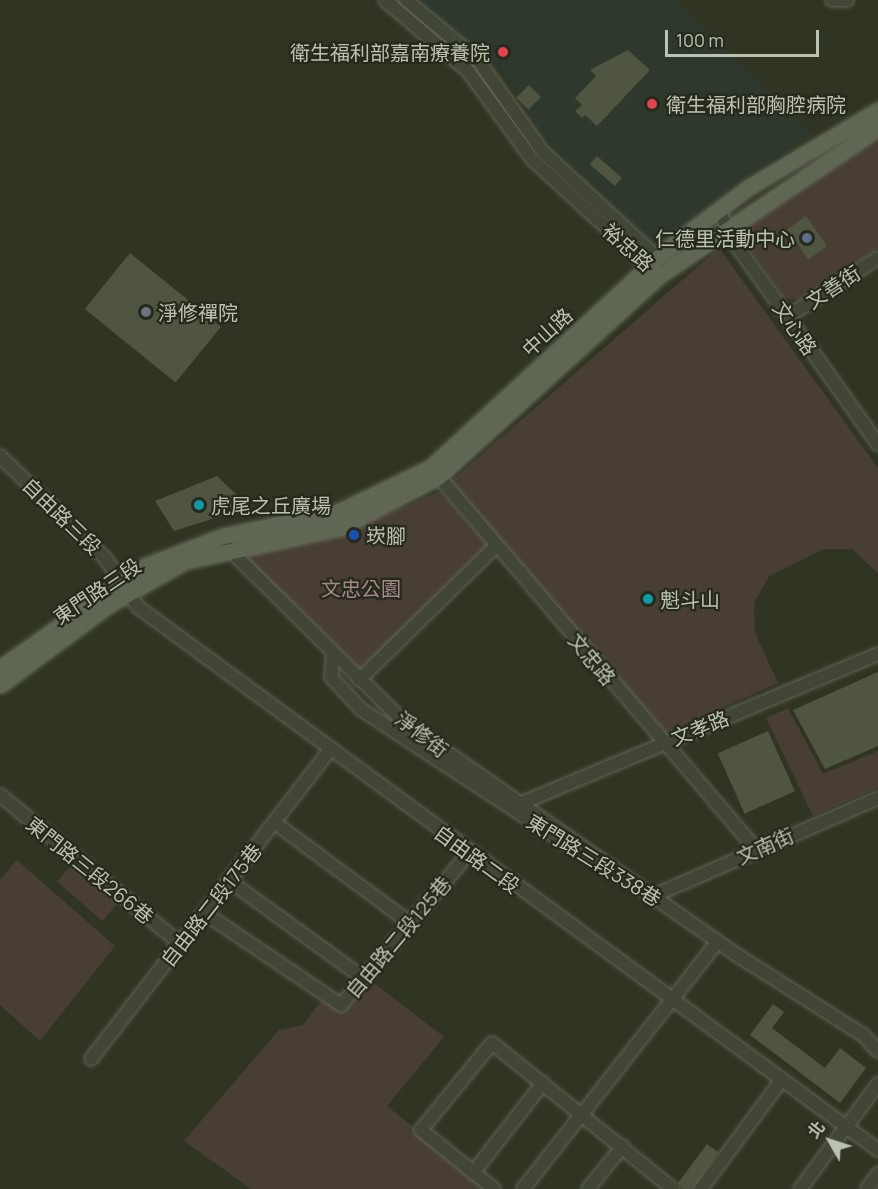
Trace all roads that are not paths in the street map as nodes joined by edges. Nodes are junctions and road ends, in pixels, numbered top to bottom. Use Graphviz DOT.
graph roads {
  1 [pos="385,0"];
  2 [pos="406,0"];
  3 [pos="832,0"];
  4 [pos="847,0"];
  5 [pos="878,110"];
  6 [pos="878,128"];
  7 [pos="718,209"];
  8 [pos="605,218"];
  9 [pos="725,226"];
  10 [pos="878,258"];
  11 [pos="655,267"];
  12 [pos="787,317"];
  13 [pos="878,444"];
  14 [pos="0,456"];
  15 [pos="434,472"];
  16 [pos="225,542"];
  17 [pos="496,546"];
  18 [pos="122,587"];
  19 [pos="878,654"];
  20 [pos="333,655"];
  21 [pos="0,668"];
  22 [pos="359,680"];
  23 [pos="0,685"];
  24 [pos="664,743"];
  25 [pos="330,750"];
  26 [pos="0,795"];
  27 [pos="878,798"];
  28 [pos="522,803"];
  29 [pos="275,823"];
  30 [pos="756,850"];
  31 [pos="468,854"];
  32 [pos="231,882"];
  33 [pos="653,896"];
  34 [pos="206,914"];
  35 [pos="411,923"];
  36 [pos="718,941"];
  37 [pos="181,944"];
  38 [pos="363,978"];
  39 [pos="672,1002"];
  40 [pos="878,1051"];
  41 [pos="91,1059"];
  42 [pos="781,1081"];
  43 [pos="543,1083"];
  44 [pos="878,1084"];
  45 [pos="582,1114"];
  46 [pos="845,1127"];
  47 [pos="623,1146"];
  48 [pos="878,1150"];
  49 [pos="473,1173"];
  50 [pos="878,1174"];
  51 [pos="664,1186"];
  52 [pos="494,1189"];
  53 [pos="523,1189"];
  54 [pos="588,1189"];
  55 [pos="701,1189"];
  56 [pos="800,1189"];
  57 [pos="867,1189"];
  1 -- 8 [label="street, 裕忠路"];
  2 -- 8 [label="street, 裕忠路"];
  3 -- 4 [label="street"];
  5 -- 7 [label="main road, 中山路"];
  6 -- 9 [label="main road, 中山路"];
  7 -- 9 [label="street, 文心路"];
  7 -- 11 [label="main road, 中山路"];
  8 -- 11 [label="street, 裕忠路"];
  9 -- 11 [label="main road, 中山路"];
  9 -- 12 [label="street, 文心路"];
  10 -- 12 [label="street, 文善街"];
  11 -- 15 [label="main road, 中山路"];
  12 -- 13 [label="street, 文心路"];
  14 -- 18 [label="street, 自由路三段"];
  15 -- 16 [label="main road, 中山路"];
  15 -- 17 [label="street, 文忠路"];
  16 -- 18 [label="main road, 東門路三段"];
  16 -- 20 [label="street, 淨修街"];
  17 -- 22 [label="street"];
  17 -- 24 [label="street, 文忠路"];
  18 -- 21 [label="main road, 東門路三段"];
  18 -- 23 [label="main road, 東門路三段"];
  18 -- 25 [label="street, 自由路二段"];
  19 -- 24 [label="street, 文孝路"];
  20 -- 22 [label="street, 淨修街"];
  20 -- 33 [label="street, 東門路三段338巷"];
  22 -- 28 [label="street, 淨修街"];
  24 -- 28 [label="street, 文孝路"];
  24 -- 30 [label="street, 文忠路"];
  25 -- 29 [label="street, 自由路二段175巷"];
  25 -- 31 [label="street, 自由路二段"];
  26 -- 37 [label="street, 東門路三段266巷"];
  27 -- 30 [label="street, 文南街"];
  28 -- 33 [label="street, 淨修街"];
  29 -- 32 [label="street, 自由路二段175巷"];
  29 -- 35 [label="street"];
  30 -- 33 [label="street, 文南街"];
  31 -- 35 [label="street, 自由路二段125巷"];
  31 -- 39 [label="street, 自由路二段"];
  32 -- 34 [label="street, 自由路二段175巷"];
  32 -- 38 [label="street"];
  33 -- 36 [label="street, 東門路三段338巷"];
  34 -- 37 [label="street, 自由路二段175巷"];
  34 -- 38 [label="street, 自由路二段125巷"];
  35 -- 38 [label="street, 自由路二段125巷"];
  36 -- 39 [label="street"];
  36 -- 40 [label="street, 東門路三段338巷"];
  37 -- 41 [label="street, 自由路二段175巷"];
  39 -- 42 [label="street, 自由路二段"];
  39 -- 45 [label="street"];
  42 -- 46 [label="street, 自由路二段"];
  42 -- 55 [label="street"];
  43 -- 45 [label="street"];
  43 -- 49 [label="street"];
  43 -- 49 [label="street"];
  44 -- 46 [label="street"];
  45 -- 47 [label="street"];
  45 -- 53 [label="street"];
  46 -- 48 [label="street, 自由路二段"];
  46 -- 56 [label="street"];
  47 -- 51 [label="street"];
  47 -- 54 [label="street"];
  49 -- 52 [label="street"];
  50 -- 57 [label="street"];
}
